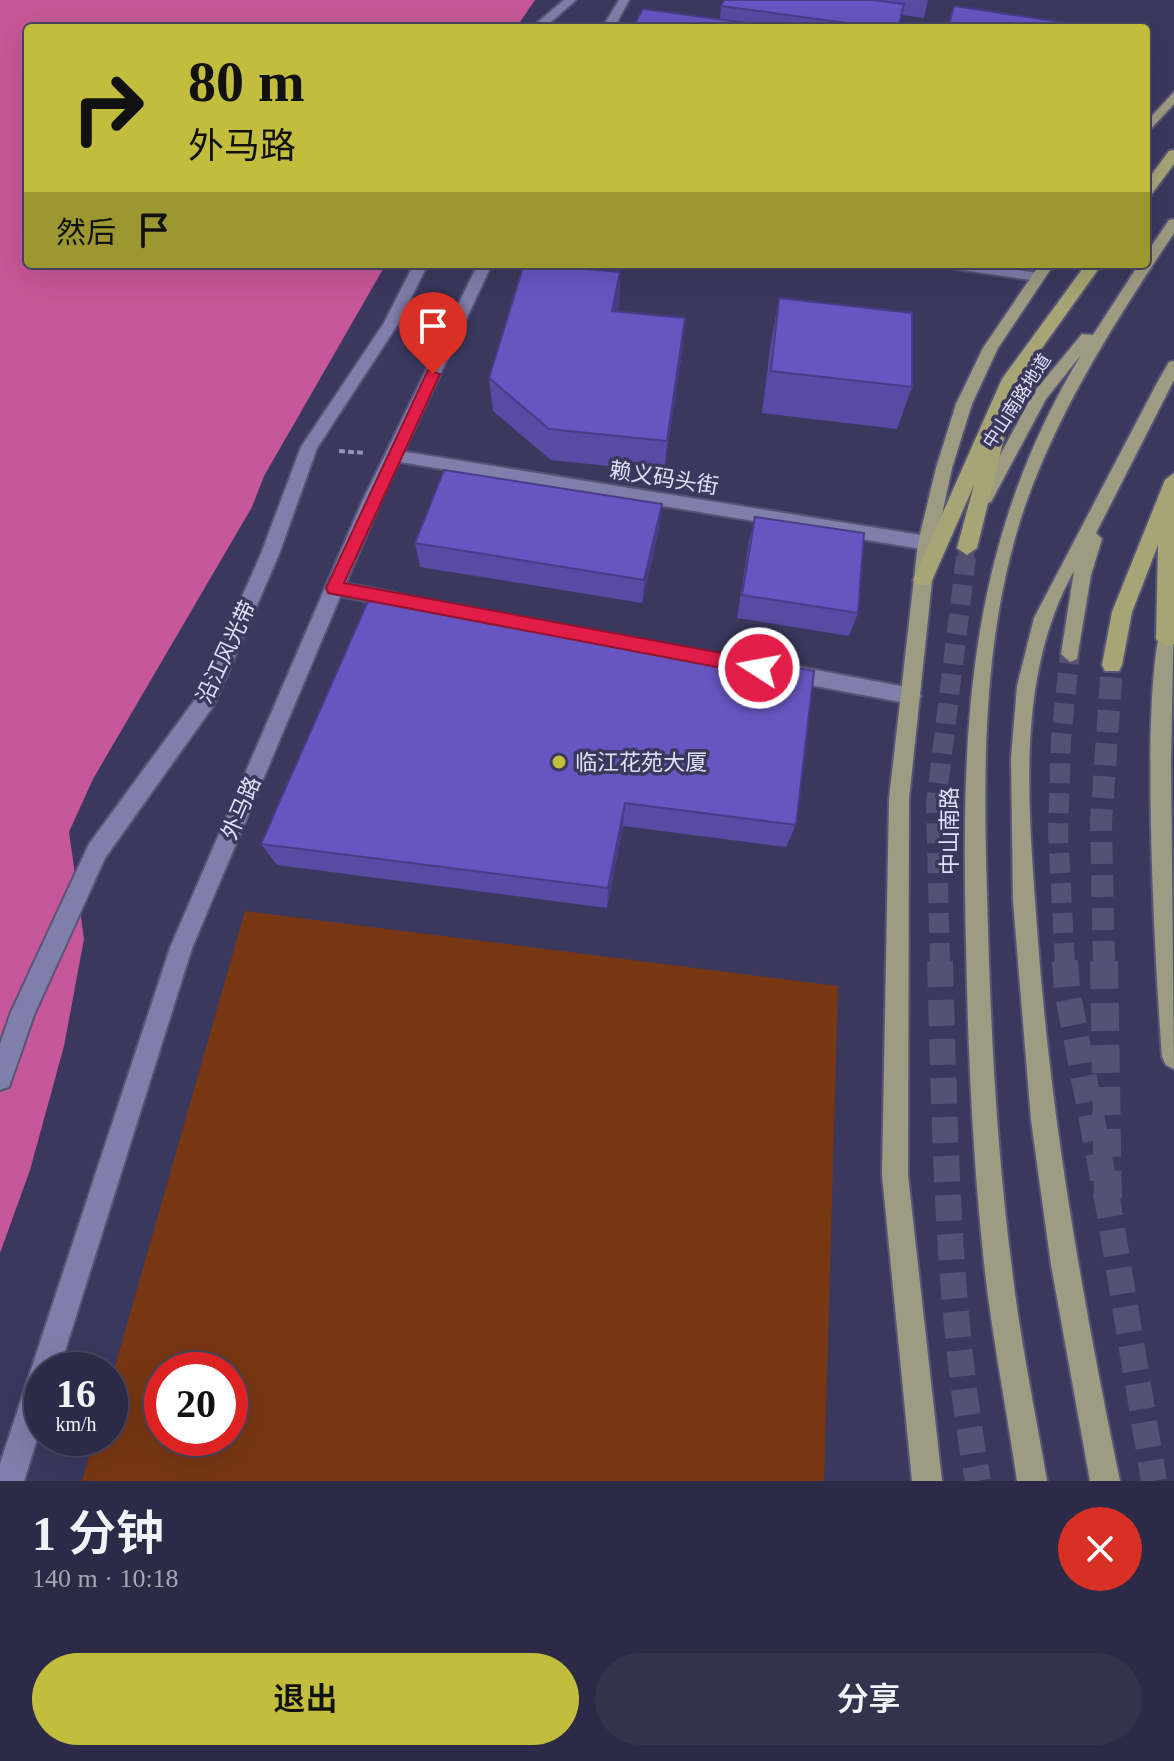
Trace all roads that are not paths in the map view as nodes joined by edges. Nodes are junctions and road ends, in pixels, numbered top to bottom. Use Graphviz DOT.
graph roads {
  1 [pos="571,0"];
  2 [pos="624,0"];
  3 [pos="542,24"];
  4 [pos="610,24"];
  5 [pos="1174,96"];
  6 [pos="1150,125"];
  7 [pos="1174,154"];
  8 [pos="1150,187"];
  9 [pos="1174,223"];
  10 [pos="1150,258"];
  11 [pos="419,268"];
  12 [pos="483,268"];
  13 [pos="1011,268"];
  14 [pos="1091,268"];
  15 [pos="1143,268"];
  16 [pos="1042,270"];
  17 [pos="1127,292"];
  18 [pos="1065,306"];
  19 [pos="1174,366"];
  20 [pos="394,456"];
  21 [pos="1174,480"];
  22 [pos="1105,501"];
  23 [pos="1174,505"];
  24 [pos="927,543"];
  25 [pos="967,548"];
  26 [pos="923,580"];
  27 [pos="334,588"];
  28 [pos="412,603"];
  29 [pos="1174,612"];
  30 [pos="1166,639"];
  31 [pos="1070,654"];
  32 [pos="1112,665"];
  33 [pos="771,670"];
  34 [pos="911,696"];
  35 [pos="1174,1057"];
  36 [pos="0,1078"];
  37 [pos="51,1352"];
  38 [pos="24,1435"];
  39 [pos="9,1481"];
  40 [pos="927,1481"];
  41 [pos="1032,1481"];
  42 [pos="1105,1481"];
  1 -- 3 [label="street"];
  2 -- 4 [label="street"];
  5 -- 6 [label="main road"];
  7 -- 8 [label="highway"];
  9 -- 10 [label="main road, 中山南路"];
  11 -- 36 [label="street, 沿江风光带"];
  12 -- 20 [label="street, 外马路"];
  13 -- 16 [label="street"];
  14 -- 18 [label="highway"];
  15 -- 17 [label="main road, 中山南路"];
  16 -- 24 [label="main road"];
  17 -- 25 [label="main road, 中山南路地道"];
  17 -- 41 [label="main road, 中山南路"];
  18 -- 25 [label="highway"];
  18 -- 26 [label="highway"];
  19 -- 22 [label="main road"];
  20 -- 24 [label="street, 赖义码头街"];
  20 -- 27 [label="street, 外马路"];
  21 -- 32 [label="highway"];
  22 -- 31 [label="main road"];
  22 -- 42 [label="main road"];
  23 -- 30 [label="highway"];
  24 -- 26 [label="main road"];
  26 -- 34 [label="main road"];
  27 -- 28 [label="street"];
  27 -- 37 [label="street, 外马路"];
  29 -- 30 [label="main road"];
  30 -- 35 [label="main road"];
  33 -- 34 [label="street"];
  34 -- 40 [label="main road"];
  38 -- 39 [label="street"];
}
